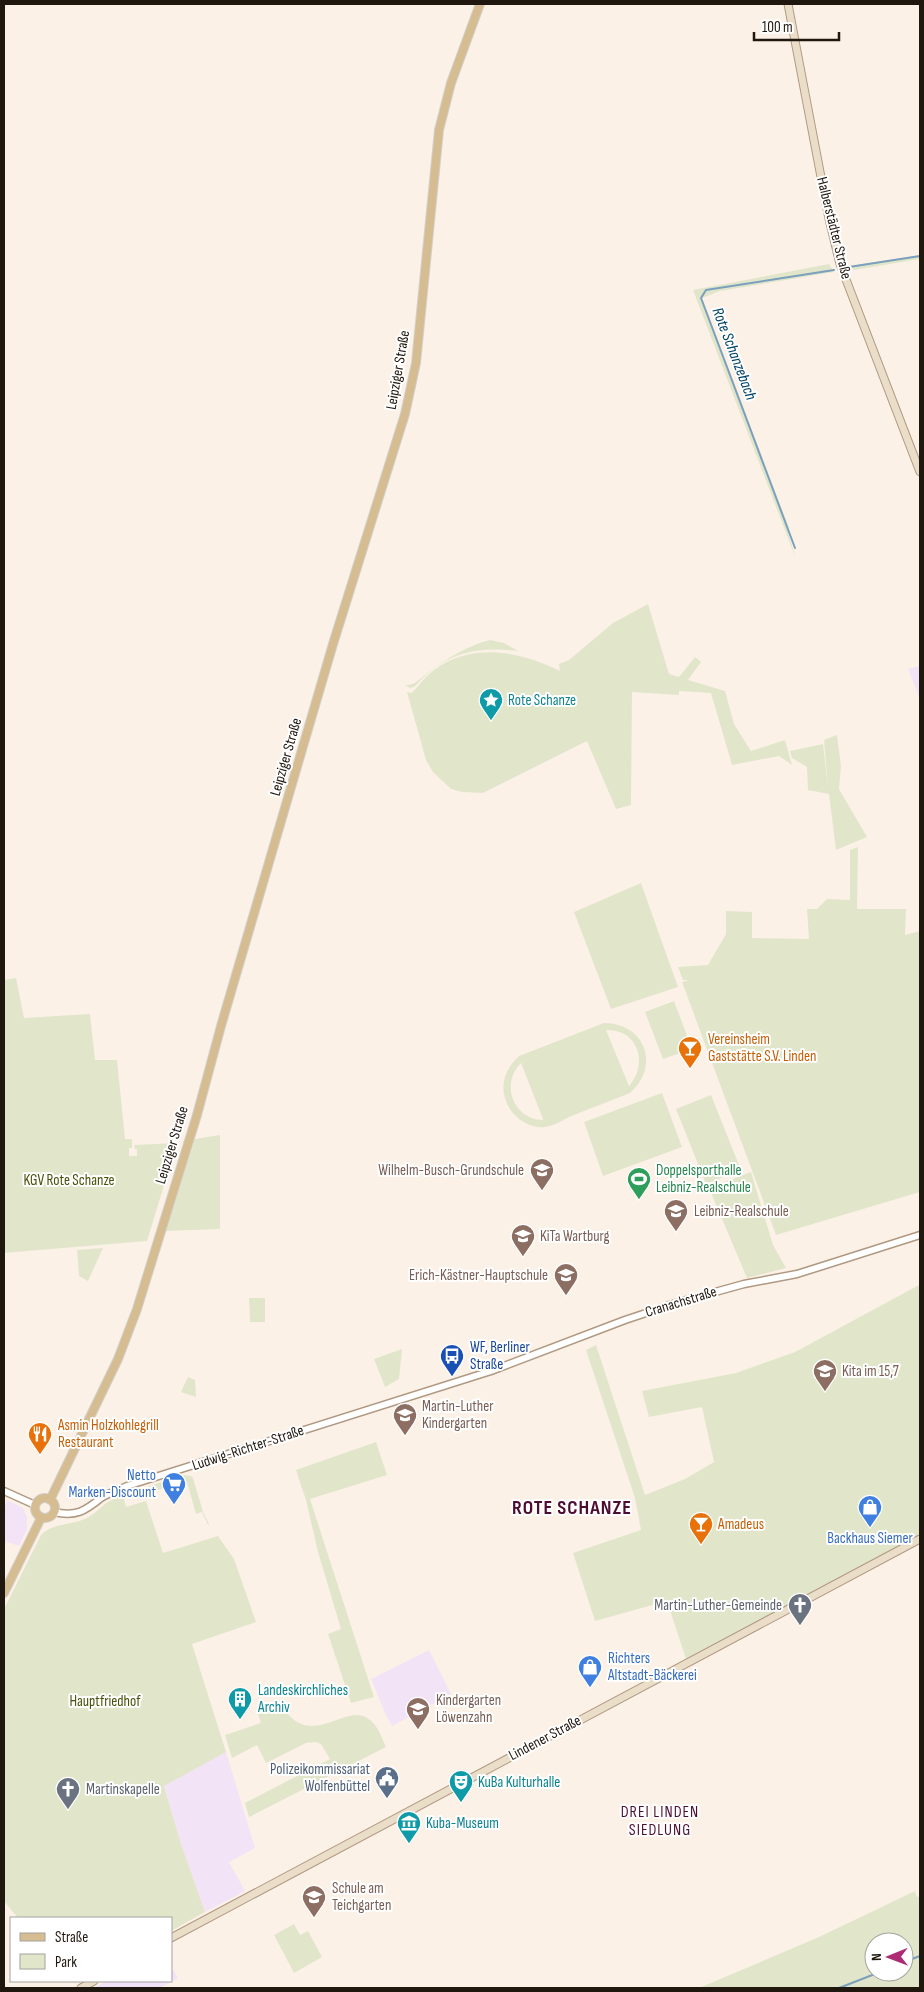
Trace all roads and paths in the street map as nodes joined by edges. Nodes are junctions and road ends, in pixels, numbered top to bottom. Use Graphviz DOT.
graph roads {
  1 [pos="480,4"];
  2 [pos="788,4"];
  3 [pos="920,472"];
  4 [pos="920,1235"];
  5 [pos="446,1385"];
  6 [pos="4,1491"];
  7 [pos="50,1500"];
  8 [pos="36,1505"];
  9 [pos="54,1512"];
  10 [pos="41,1518"];
  11 [pos="920,1539"];
  12 [pos="4,1592"];
  13 [pos="172,1937"];
  14 [pos="92,1982"];
  15 [pos="81,1988"];
  1 -- 7 [label="main road, Leipziger Straße"];
  2 -- 3 [label="main road, Halberstädter Straße"];
  4 -- 5 [label="street, Cranachstraße"];
  5 -- 9 [label="street, Ludwig-Richter-Straße"];
  6 -- 8 [label="street"];
  7 -- 8 [label="main road"];
  7 -- 9 [label="main road"];
  8 -- 10 [label="main road"];
  9 -- 10 [label="main road"];
  10 -- 12 [label="main road"];
  11 -- 13 [label="main road, Lindener Straße"];
  14 -- 15 [label="main road"];
}
